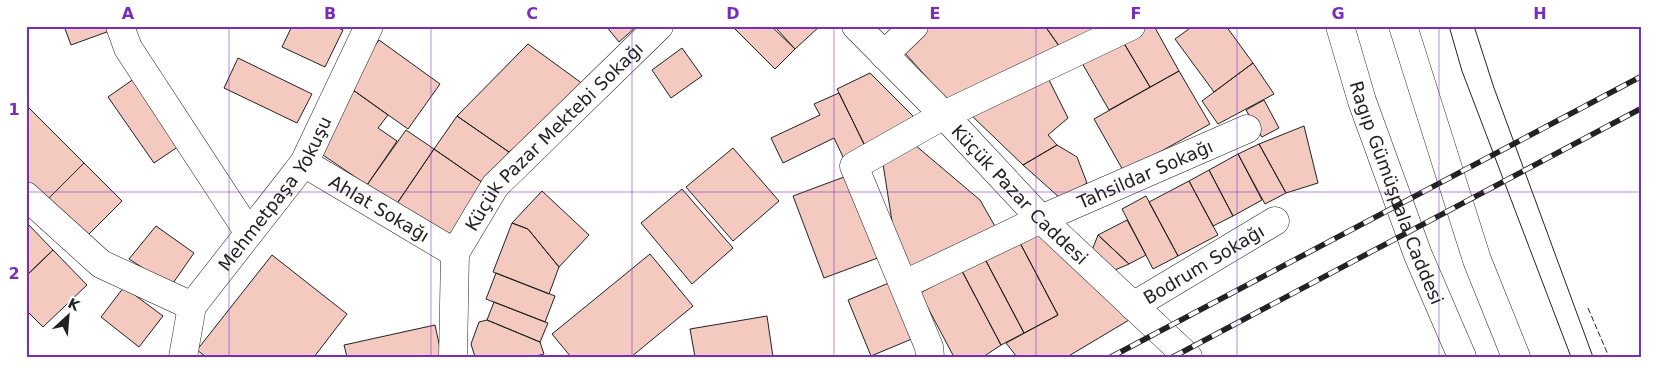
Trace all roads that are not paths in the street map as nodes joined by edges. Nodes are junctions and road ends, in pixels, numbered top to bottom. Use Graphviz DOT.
graph roads {
  1 [pos="120,26"];
  2 [pos="369,26"];
  3 [pos="659,26"];
  4 [pos="856,26"];
  5 [pos="914,26"];
  6 [pos="1131,26"];
  7 [pos="1340,26"];
  8 [pos="1403,26"];
  9 [pos="884,55"];
  10 [pos="944,115"];
  11 [pos="1247,129"];
  12 [pos="304,163"];
  13 [pos="26,196"];
  14 [pos="1041,219"];
  15 [pos="1275,221"];
  16 [pos="249,234"];
  17 [pos="455,253"];
  18 [pos="905,284"];
  19 [pos="192,306"];
  20 [pos="1133,306"];
  21 [pos="183,357"];
  22 [pos="453,357"];
  23 [pos="930,357"];
  24 [pos="1188,357"];
  25 [pos="1462,357"];
  26 [pos="1516,357"];
  1 -- 16 [label="street"];
  2 -- 12 [label="street, Mehmetpaşa Yokuşu"];
  3 -- 17 [label="street, Küçük Pazar Mektebi Sokağı"];
  4 -- 9 [label="street, Küçük Pazar Caddesi"];
  5 -- 9 [label="street"];
  6 -- 10 [label="street"];
  7 -- 25 [label="street, Ragıp Gümüşpala Caddesi"];
  8 -- 26 [label="street"];
  9 -- 10 [label="street, Küçük Pazar Caddesi"];
  10 -- 14 [label="street, Küçük Pazar Caddesi"];
  10 -- 18 [label="street"];
  11 -- 14 [label="street, Tahsildar Sokağı"];
  12 -- 16 [label="street, Mehmetpaşa Yokuşu"];
  12 -- 17 [label="street, Ahlat Sokağı"];
  13 -- 19 [label="street"];
  14 -- 18 [label="street, Tahsildar Sokağı"];
  14 -- 20 [label="street, Küçük Pazar Caddesi"];
  15 -- 20 [label="street, Bodrum Sokağı"];
  16 -- 19 [label="street, Mehmetpaşa Yokuşu"];
  17 -- 22 [label="street"];
  18 -- 23 [label="street"];
  19 -- 21 [label="street, Mehmetpaşa Yokuşu"];
  20 -- 24 [label="street, Küçük Pazar Caddesi"];
}
